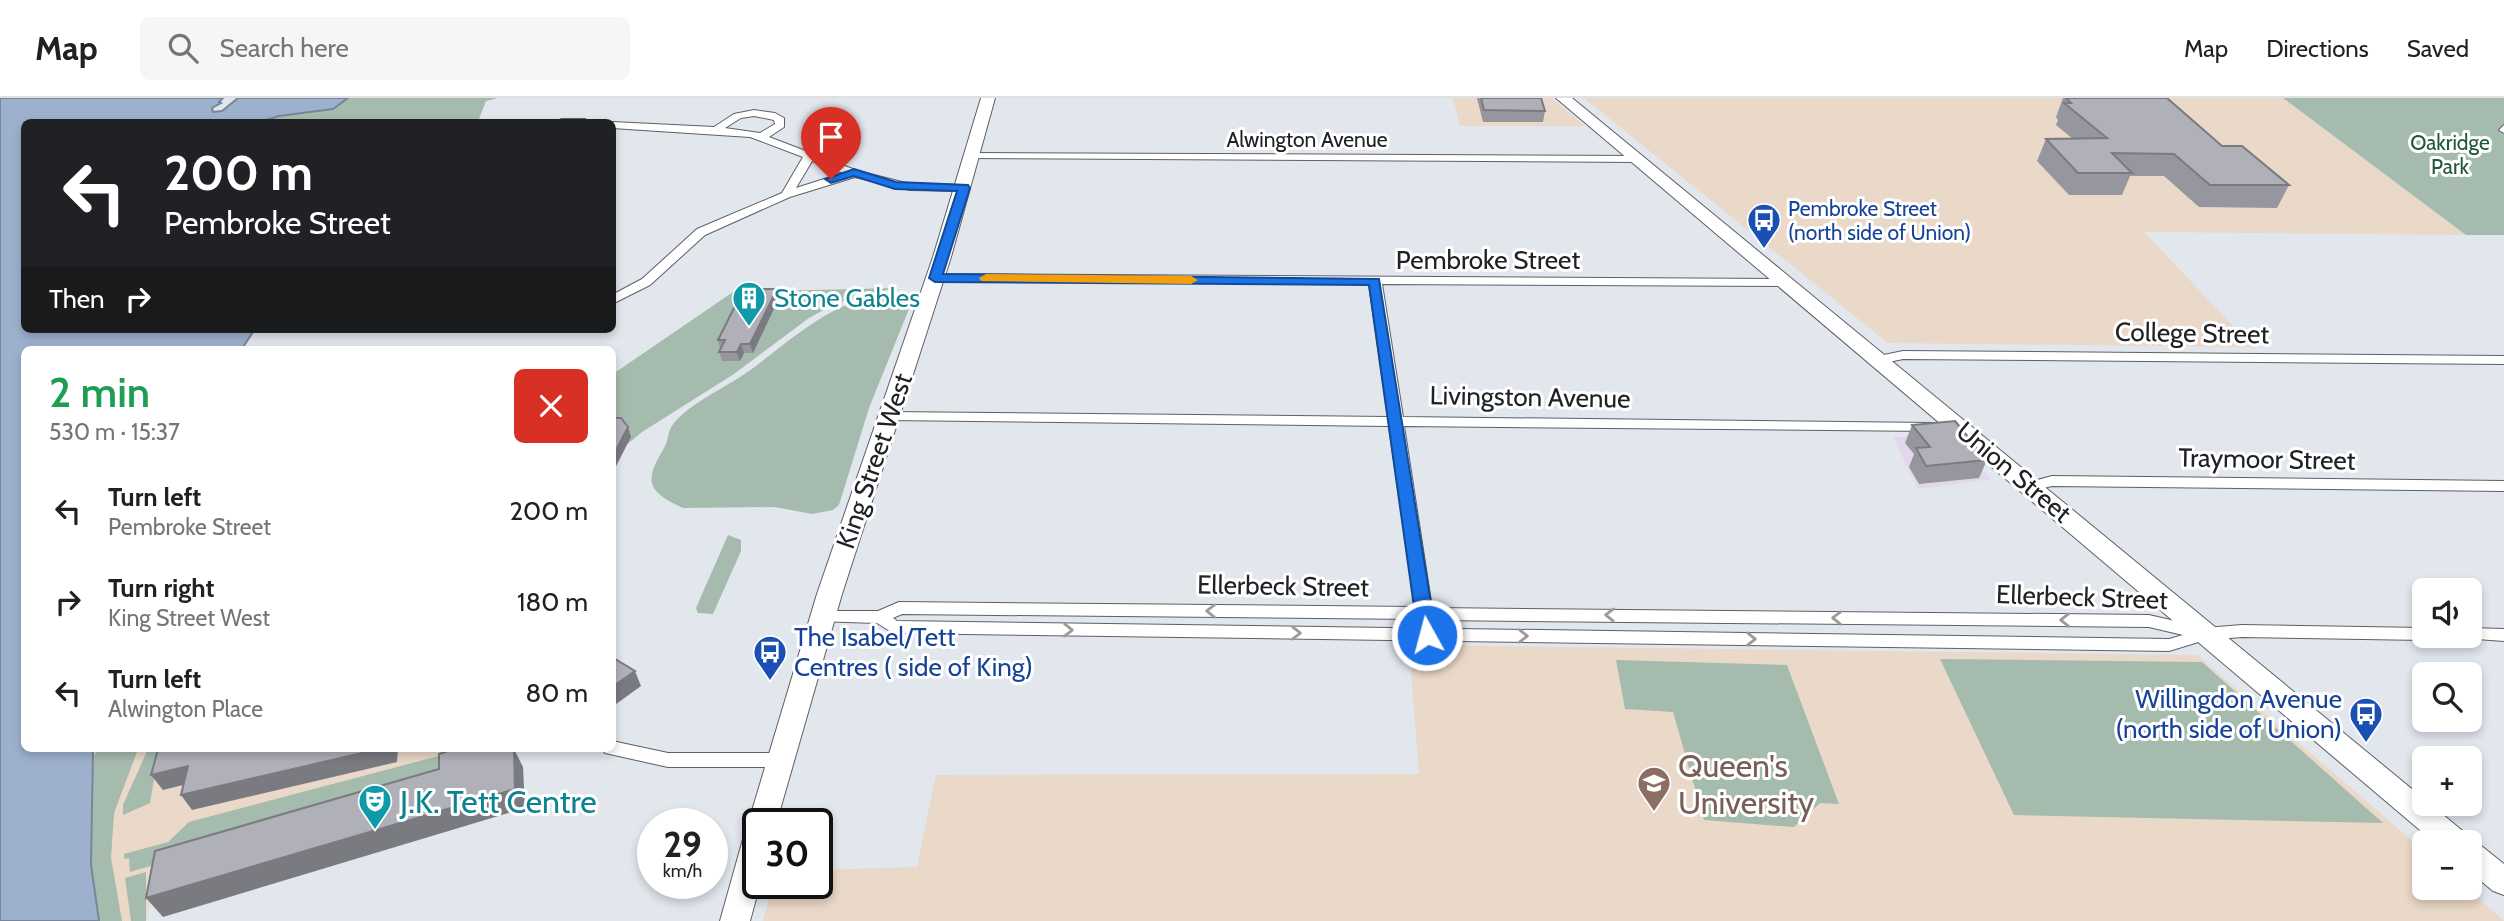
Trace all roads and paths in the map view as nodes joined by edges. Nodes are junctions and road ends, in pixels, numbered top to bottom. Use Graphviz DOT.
graph roads {
  1 [pos="988,98"];
  2 [pos="1568,100"];
  3 [pos="616,125"];
  4 [pos="717,130"];
  5 [pos="762,137"];
  6 [pos="810,155"];
  7 [pos="974,156"];
  8 [pos="1639,159"];
  9 [pos="854,173"];
  10 [pos="964,188"];
  11 [pos="786,195"];
  12 [pos="935,278"];
  13 [pos="1375,281"];
  14 [pos="1788,283"];
  15 [pos="616,298"];
  16 [pos="1879,359"];
  17 [pos="2504,360"];
  18 [pos="888,416"];
  19 [pos="1396,420"];
  20 [pos="1961,427"];
  21 [pos="2031,486"];
  22 [pos="2504,486"];
  23 [pos="1425,613"];
  24 [pos="821,617"];
  25 [pos="881,618"];
  26 [pos="2205,634"];
  27 [pos="2412,634"];
  28 [pos="2482,634"];
  29 [pos="1427,635"];
  30 [pos="2504,635"];
  31 [pos="616,749"];
  32 [pos="780,760"];
  33 [pos="766,808"];
  34 [pos="2441,830"];
  35 [pos="2482,864"];
  36 [pos="2504,882"];
  37 [pos="742,894"];
  38 [pos="734,921"];
  1 -- 7 [label="main road, King Street West"];
  2 -- 8 [label="main road, Union Street"];
  3 -- 4 [label="street"];
  4 -- 5 [label="street"];
  4 -- 5 [label="street"];
  5 -- 6 [label="street"];
  6 -- 9 [label="street"];
  6 -- 11 [label="street"];
  7 -- 8 [label="street, Alwington Avenue"];
  7 -- 10 [label="main road, King Street West"];
  8 -- 14 [label="main road, Union Street"];
  9 -- 10 [label="street"];
  9 -- 11 [label="street"];
  10 -- 12 [label="main road, King Street West"];
  11 -- 15 [label="street"];
  12 -- 13 [label="street, Pembroke Street"];
  12 -- 18 [label="main road, King Street West"];
  13 -- 14 [label="street, Pembroke Street"];
  13 -- 19 [label="street"];
  14 -- 16 [label="main road, Union Street"];
  16 -- 17 [label="street, College Street"];
  16 -- 20 [label="main road, Union Street"];
  18 -- 19 [label="street, Livingston Avenue"];
  18 -- 24 [label="main road, King Street West"];
  19 -- 20 [label="street, Livingston Avenue"];
  19 -- 23 [label="street"];
  20 -- 21 [label="main road, Union Street"];
  21 -- 22 [label="street, Traymoor Street"];
  21 -- 26 [label="main road, Union Street"];
  23 -- 25 [label="street, Ellerbeck Street, one-way"];
  26 -- 23 [label="street, Ellerbeck Street, one-way"];
  23 -- 29 [label="street"];
  24 -- 25 [label="street, Ellerbeck Street"];
  24 -- 32 [label="main road, King Street West"];
  25 -- 29 [label="street, Ellerbeck Street, one-way"];
  26 -- 27 [label="street"];
  29 -- 26 [label="street, Ellerbeck Street, one-way"];
  26 -- 34 [label="main road, Union Street"];
  28 -- 30 [label="street"];
  31 -- 32 [label="street"];
  32 -- 33 [label="main road, King Street West"];
  35 -- 36 [label="main road"];
  37 -- 38 [label="main road"];
}
